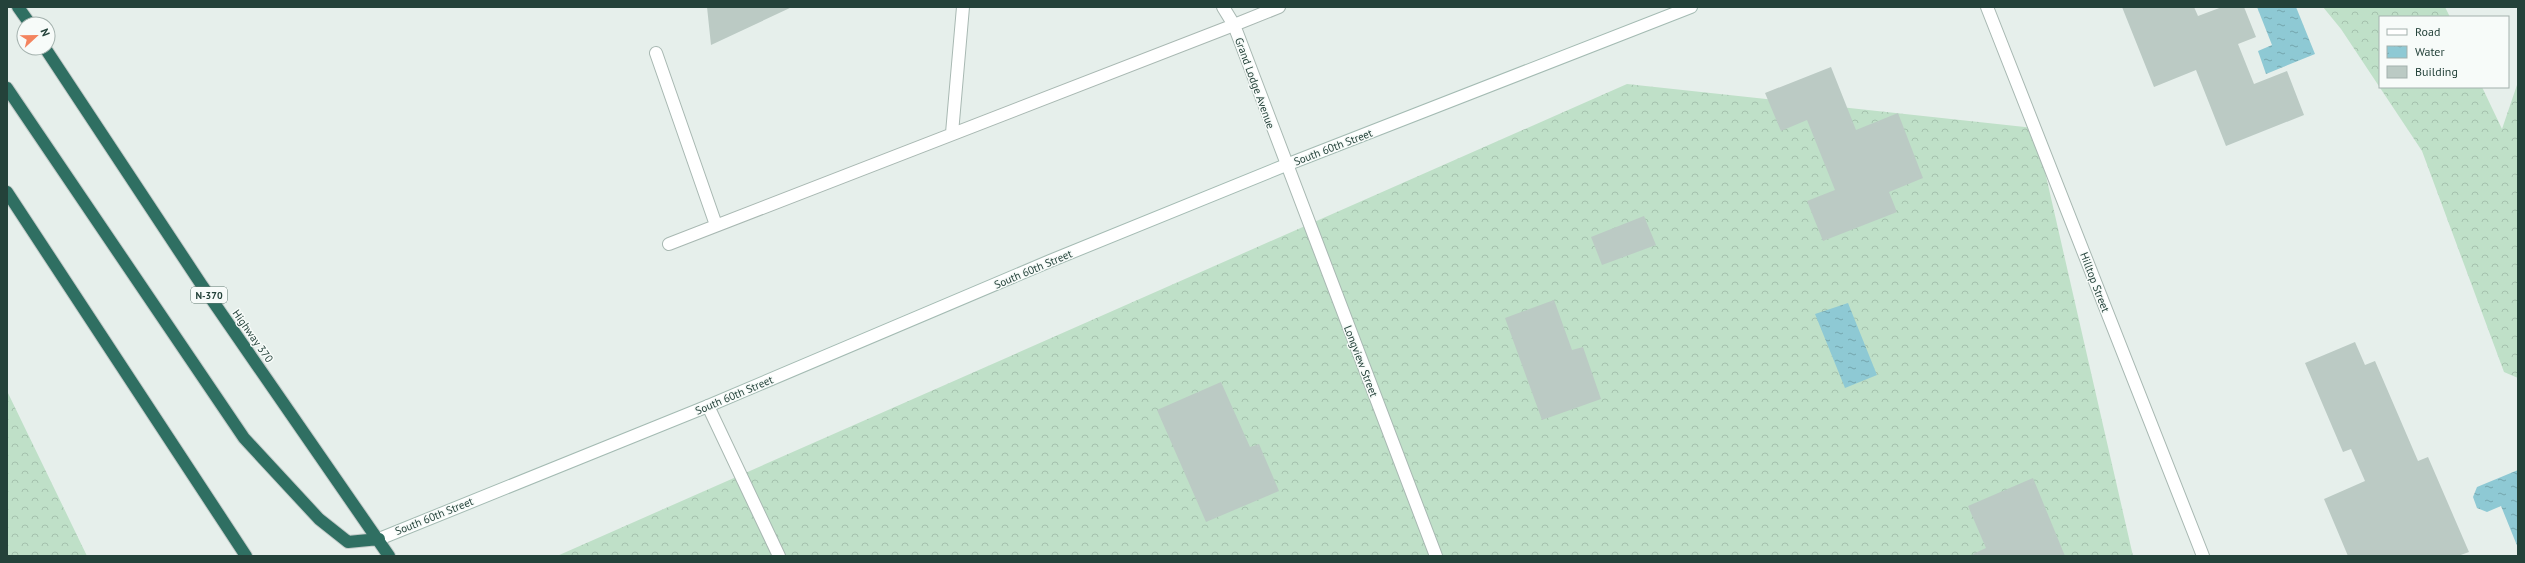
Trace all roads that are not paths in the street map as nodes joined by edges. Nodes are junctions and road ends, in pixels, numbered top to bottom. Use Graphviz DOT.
graph roads {
  1 [pos="18,7"];
  2 [pos="963,7"];
  3 [pos="1223,7"];
  4 [pos="1279,7"];
  5 [pos="1691,7"];
  6 [pos="1987,7"];
  7 [pos="24,16"];
  8 [pos="1234,24"];
  9 [pos="656,52"];
  10 [pos="50,56"];
  11 [pos="7,88"];
  12 [pos="952,134"];
  13 [pos="1286,165"];
  14 [pos="7,192"];
  15 [pos="716,225"];
  16 [pos="669,244"];
  17 [pos="708,406"];
  18 [pos="378,539"];
  19 [pos="246,556"];
  20 [pos="389,556"];
  21 [pos="779,556"];
  22 [pos="1436,556"];
  23 [pos="2203,556"];
  1 -- 7 [label="highway"];
  2 -- 12 [label="street"];
  3 -- 8 [label="street"];
  4 -- 8 [label="street, Grand Lodge Avenue"];
  5 -- 13 [label="street, South 60th Street"];
  6 -- 23 [label="street, Hilltop Street"];
  8 -- 12 [label="street"];
  8 -- 13 [label="street, Grand Lodge Avenue"];
  9 -- 15 [label="street"];
  10 -- 18 [label="highway, Highway 370 / N-370"];
  11 -- 18 [label="highway"];
  12 -- 15 [label="street"];
  13 -- 17 [label="street, South 60th Street"];
  13 -- 22 [label="street, Longview Street"];
  14 -- 19 [label="highway"];
  15 -- 16 [label="street"];
  17 -- 18 [label="street, South 60th Street"];
  17 -- 21 [label="street"];
  18 -- 20 [label="highway, Highway 370 / N-370"];
}
